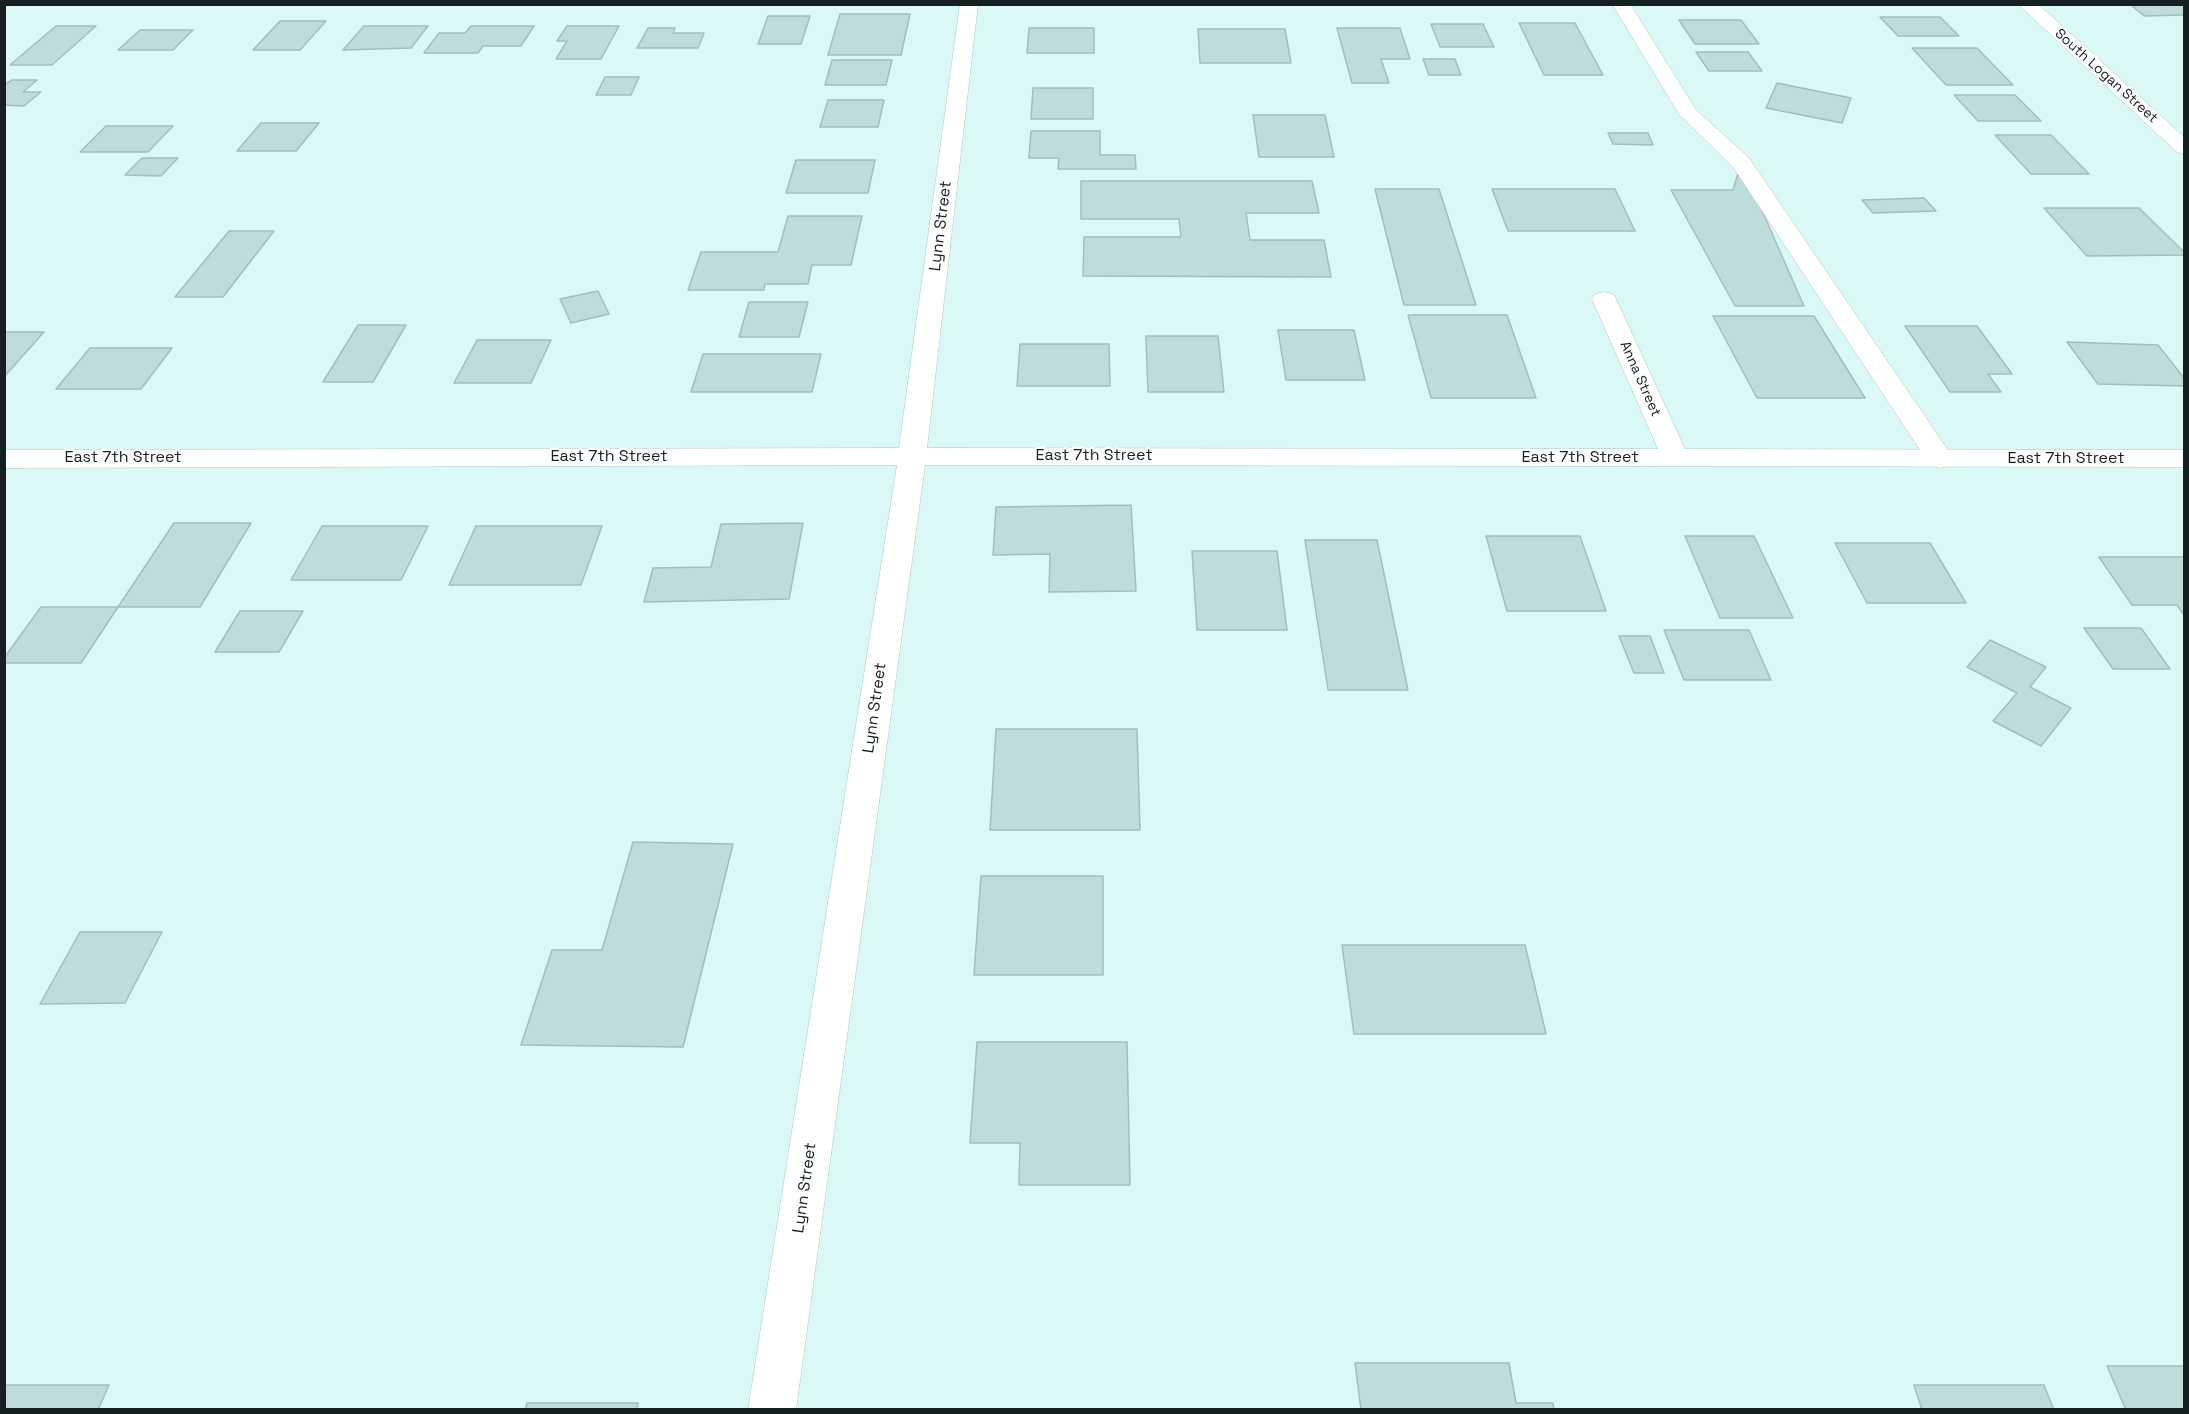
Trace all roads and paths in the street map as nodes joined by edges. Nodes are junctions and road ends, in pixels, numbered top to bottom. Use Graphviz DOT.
graph roads {
  1 [pos="969,4"];
  2 [pos="1621,4"];
  3 [pos="2027,4"];
  4 [pos="2176,133"];
  5 [pos="2184,148"];
  6 [pos="1604,298"];
  7 [pos="912,456"];
  8 [pos="4,459"];
  9 [pos="1676,459"];
  10 [pos="1940,459"];
  11 [pos="2184,459"];
  12 [pos="772,1410"];
  1 -- 7 [label="street, Lynn Street"];
  2 -- 10 [label="street"];
  3 -- 4 [label="street, South Logan Street"];
  4 -- 5 [label="street, South Logan Street"];
  6 -- 9 [label="street, Anna Street"];
  7 -- 8 [label="street, East 7th Street"];
  7 -- 9 [label="street, East 7th Street"];
  7 -- 12 [label="street, Lynn Street"];
  9 -- 10 [label="street, East 7th Street"];
  10 -- 11 [label="street, East 7th Street"];
}
